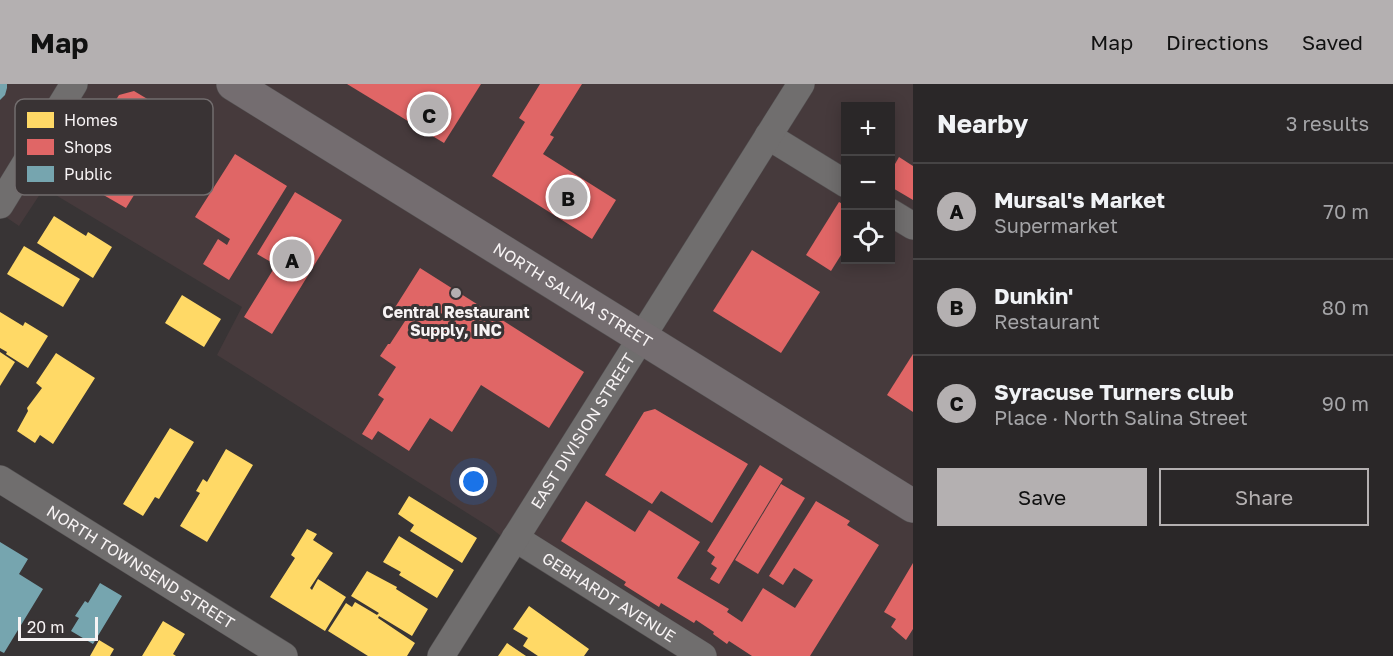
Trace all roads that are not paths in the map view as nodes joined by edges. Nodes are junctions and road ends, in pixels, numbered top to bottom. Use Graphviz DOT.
graph roads {
  1 [pos="74,84"];
  2 [pos="233,84"];
  3 [pos="801,84"];
  4 [pos="65,99"];
  5 [pos="768,136"];
  6 [pos="15,180"];
  7 [pos="841,181"];
  8 [pos="0,205"];
  9 [pos="895,215"];
  10 [pos="913,226"];
  11 [pos="641,338"];
  12 [pos="0,479"];
  13 [pos="913,506"];
  14 [pos="515,538"];
  15 [pos="284,656"];
  16 [pos="441,656"];
  17 [pos="703,656"];
  1 -- 4 [label="street"];
  2 -- 11 [label="main road, NORTH SALINA STREET"];
  3 -- 5 [label="street, EAST DIVISION STREET"];
  5 -- 7 [label="street"];
  5 -- 11 [label="street, EAST DIVISION STREET"];
  6 -- 8 [label="street"];
  9 -- 10 [label="street"];
  11 -- 13 [label="main road, NORTH SALINA STREET"];
  11 -- 14 [label="street, EAST DIVISION STREET"];
  12 -- 15 [label="street, NORTH TOWNSEND STREET"];
  14 -- 16 [label="street, EAST DIVISION STREET"];
  14 -- 17 [label="street, GEBHARDT AVENUE"];
}
